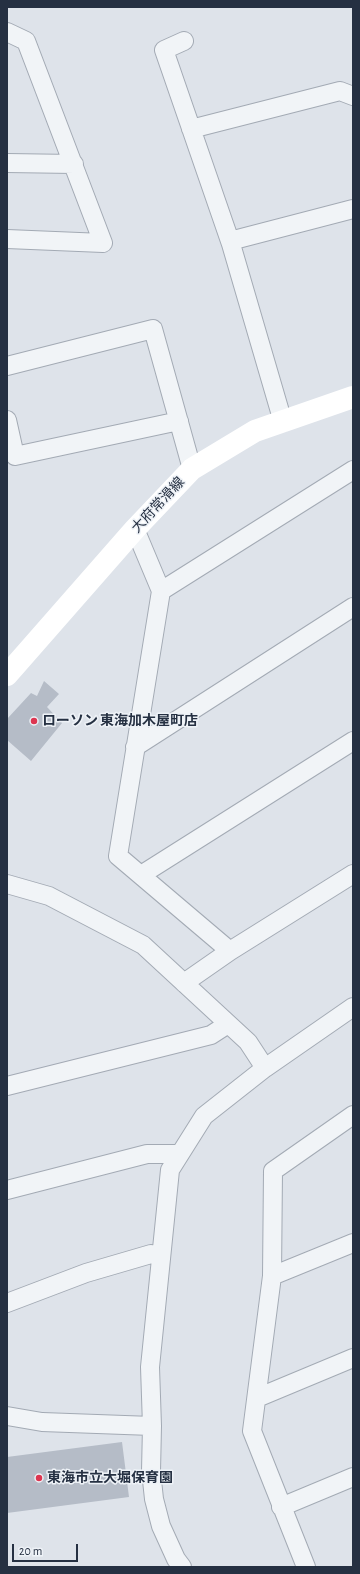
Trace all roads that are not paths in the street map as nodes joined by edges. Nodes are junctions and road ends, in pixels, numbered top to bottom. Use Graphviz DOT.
graph roads {
  1 [pos="7,32"];
  2 [pos="184,41"];
  3 [pos="353,96"];
  4 [pos="191,129"];
  5 [pos="7,164"];
  6 [pos="74,164"];
  7 [pos="353,210"];
  8 [pos="7,239"];
  9 [pos="230,241"];
  10 [pos="7,366"];
  11 [pos="353,398"];
  12 [pos="7,420"];
  13 [pos="178,421"];
  14 [pos="283,422"];
  15 [pos="192,469"];
  16 [pos="353,470"];
  17 [pos="135,529"];
  18 [pos="161,591"];
  19 [pos="353,607"];
  20 [pos="7,675"];
  21 [pos="353,741"];
  22 [pos="135,747"];
  23 [pos="353,874"];
  24 [pos="141,875"];
  25 [pos="7,884"];
  26 [pos="230,950"];
  27 [pos="184,983"];
  28 [pos="353,1007"];
  29 [pos="228,1024"];
  30 [pos="266,1068"];
  31 [pos="7,1086"];
  32 [pos="353,1115"];
  33 [pos="180,1154"];
  34 [pos="7,1190"];
  35 [pos="353,1243"];
  36 [pos="161,1256"];
  37 [pos="272,1276"];
  38 [pos="7,1303"];
  39 [pos="353,1358"];
  40 [pos="257,1398"];
  41 [pos="7,1416"];
  42 [pos="152,1426"];
  43 [pos="353,1477"];
  44 [pos="281,1507"];
  45 [pos="182,1567"];
  46 [pos="306,1567"];
  1 -- 6 [label="street"];
  2 -- 4 [label="street"];
  3 -- 4 [label="street"];
  4 -- 9 [label="street"];
  5 -- 6 [label="street"];
  6 -- 8 [label="street"];
  7 -- 9 [label="street"];
  9 -- 14 [label="street"];
  10 -- 13 [label="street"];
  11 -- 14 [label="main road, 大府常滑線"];
  12 -- 13 [label="street"];
  13 -- 15 [label="street"];
  14 -- 15 [label="main road, 大府常滑線"];
  15 -- 17 [label="main road, 大府常滑線"];
  16 -- 18 [label="street"];
  17 -- 18 [label="street"];
  17 -- 20 [label="main road, 大府常滑線"];
  18 -- 22 [label="street"];
  19 -- 22 [label="street"];
  21 -- 24 [label="street"];
  22 -- 24 [label="street"];
  23 -- 26 [label="street"];
  24 -- 26 [label="street"];
  25 -- 27 [label="street"];
  26 -- 27 [label="street"];
  27 -- 29 [label="street"];
  28 -- 30 [label="street"];
  29 -- 30 [label="street"];
  29 -- 31 [label="street"];
  30 -- 33 [label="street"];
  32 -- 37 [label="street"];
  33 -- 34 [label="street"];
  33 -- 36 [label="street"];
  35 -- 37 [label="street"];
  36 -- 38 [label="street"];
  36 -- 42 [label="street"];
  37 -- 40 [label="street"];
  39 -- 40 [label="street"];
  40 -- 44 [label="street"];
  41 -- 42 [label="street"];
  42 -- 45 [label="street"];
  43 -- 44 [label="street"];
  44 -- 46 [label="street"];
}
